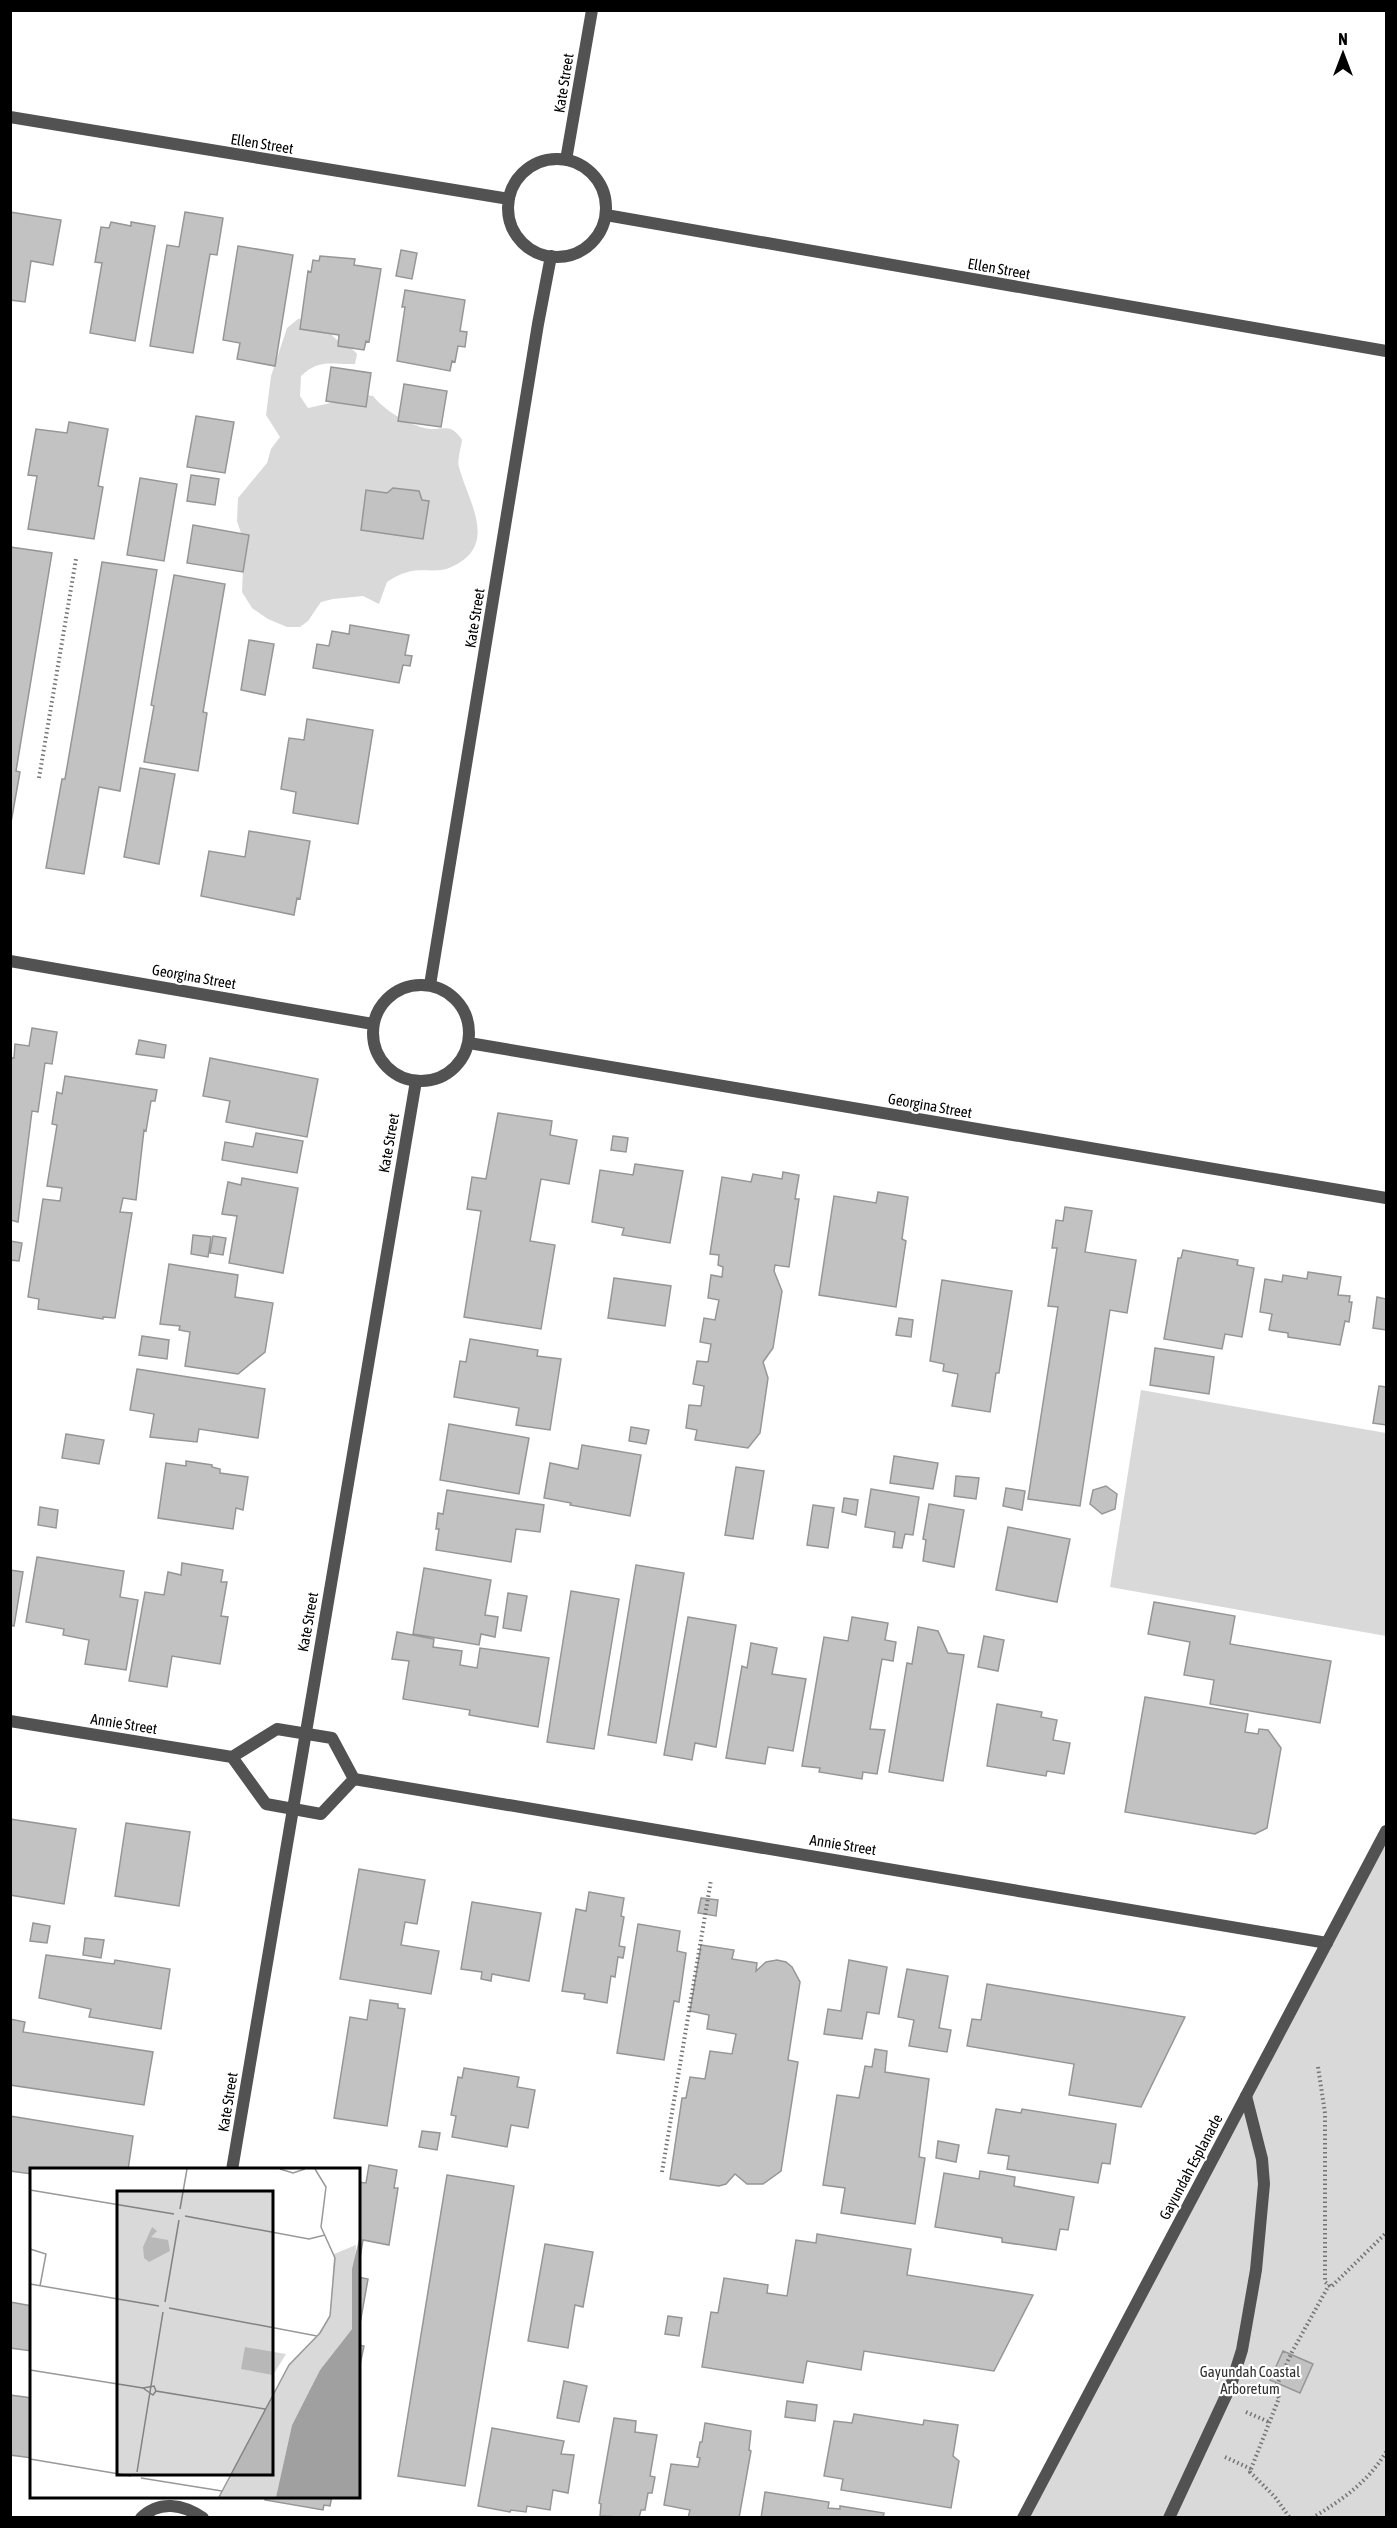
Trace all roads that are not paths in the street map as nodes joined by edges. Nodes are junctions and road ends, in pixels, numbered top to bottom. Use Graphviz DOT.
graph roads {
  1 [pos="592,10"];
  2 [pos="10,117"];
  3 [pos="566,160"];
  4 [pos="509,200"];
  5 [pos="606,215"];
  6 [pos="551,256"];
  7 [pos="1386,351"];
  8 [pos="10,961"];
  9 [pos="430,985"];
  10 [pos="373,1024"];
  11 [pos="469,1043"];
  12 [pos="416,1081"];
  13 [pos="1386,1198"];
  14 [pos="10,1721"];
  15 [pos="305,1734"];
  16 [pos="232,1757"];
  17 [pos="354,1779"];
  18 [pos="292,1809"];
  19 [pos="1386,1831"];
  20 [pos="1327,1943"];
  21 [pos="1246,2096"];
  22 [pos="232,2168"];
  23 [pos="177,2501"];
  24 [pos="141,2517"];
  25 [pos="203,2517"];
  26 [pos="1023,2517"];
  27 [pos="1170,2517"];
  1 -- 3 [label="street, Kate Street"];
  2 -- 4 [label="street, Ellen Street"];
  3 -- 4 [label="street"];
  3 -- 5 [label="street"];
  4 -- 6 [label="street"];
  5 -- 6 [label="street"];
  5 -- 7 [label="street, Ellen Street"];
  6 -- 9 [label="street, Kate Street"];
  8 -- 10 [label="street, Georgina Street"];
  9 -- 10 [label="street"];
  9 -- 11 [label="street"];
  10 -- 12 [label="street"];
  11 -- 12 [label="street"];
  11 -- 13 [label="street, Georgina Street"];
  12 -- 15 [label="street, Kate Street"];
  14 -- 16 [label="street, Annie Street"];
  15 -- 16 [label="street"];
  15 -- 17 [label="street"];
  15 -- 18 [label="street, Kate Street"];
  16 -- 18 [label="street"];
  17 -- 18 [label="street"];
  17 -- 20 [label="street, Annie Street"];
  18 -- 22 [label="street, Kate Street"];
  19 -- 20 [label="street, Gayundah Esplanade"];
  20 -- 21 [label="street, Gayundah Esplanade"];
  21 -- 26 [label="street, Gayundah Esplanade"];
  21 -- 27 [label="street"];
  23 -- 24 [label="street"];
  23 -- 25 [label="street"];
}
